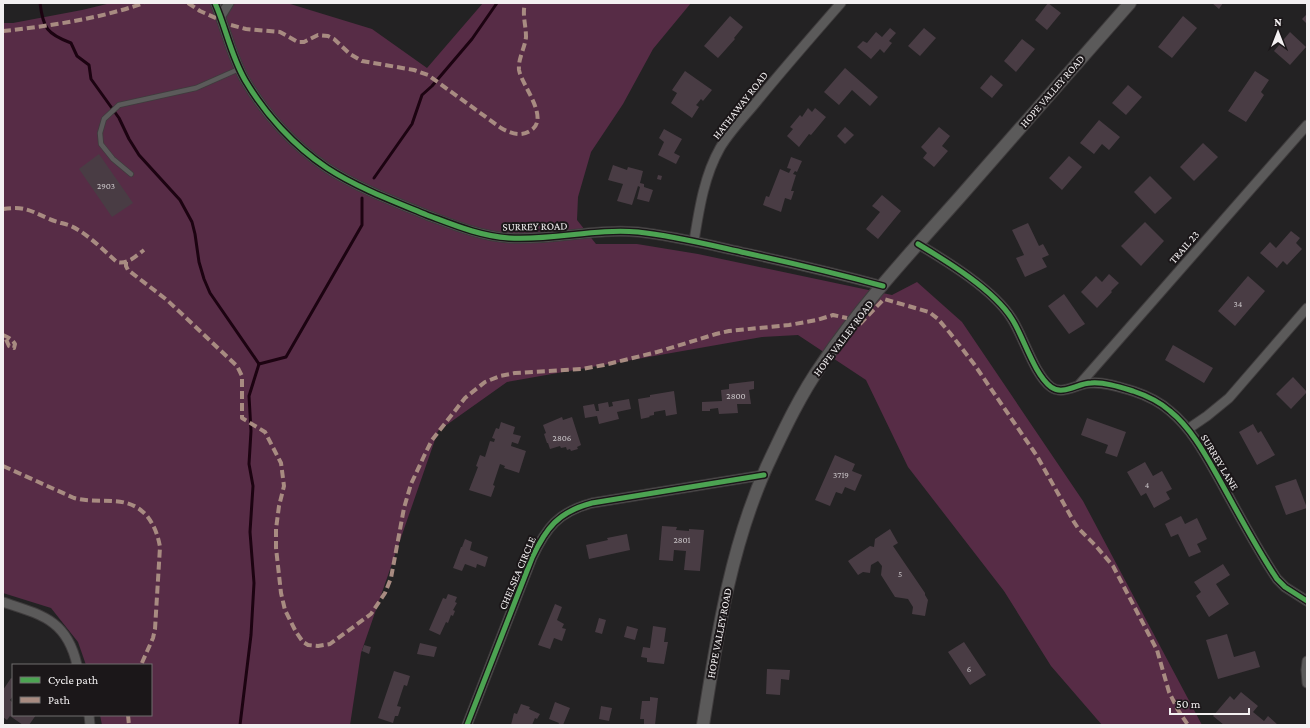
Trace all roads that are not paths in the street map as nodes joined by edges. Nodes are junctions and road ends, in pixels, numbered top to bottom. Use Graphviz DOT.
graph roads {
  1 [pos="216,3"];
  2 [pos="229,3"];
  3 [pos="841,3"];
  4 [pos="1130,3"];
  5 [pos="221,16"];
  6 [pos="240,69"];
  7 [pos="1307,125"];
  8 [pos="131,174"];
  9 [pos="694,241"];
  10 [pos="918,244"];
  11 [pos="883,286"];
  12 [pos="1307,308"];
  13 [pos="1079,385"];
  14 [pos="1188,429"];
  15 [pos="764,475"];
  16 [pos="1307,601"];
  17 [pos="3,602"];
  18 [pos="1307,661"];
  19 [pos="77,664"];
  20 [pos="1307,683"];
  21 [pos="466,725"];
  22 [pos="703,725"];
  1 -- 5 [label="street, SURREY ROAD"];
  2 -- 5 [label="street"];
  3 -- 9 [label="street, HATHAWAY ROAD"];
  4 -- 10 [label="main road, HOPE VALLEY ROAD"];
  5 -- 6 [label="street, SURREY ROAD"];
  6 -- 8 [label="lane"];
  6 -- 9 [label="street, SURREY ROAD"];
  7 -- 13 [label="street, TRAIL 23"];
  9 -- 11 [label="street, SURREY ROAD"];
  10 -- 11 [label="main road, HOPE VALLEY ROAD"];
  10 -- 13 [label="street, SURREY LANE"];
  11 -- 15 [label="main road, HOPE VALLEY ROAD"];
  12 -- 14 [label="street, SURREY LANE"];
  13 -- 14 [label="street, SURREY LANE"];
  14 -- 16 [label="street, SURREY LANE"];
  15 -- 21 [label="street, CHELSEA CIRCLE"];
  15 -- 22 [label="main road, HOPE VALLEY ROAD"];
  17 -- 19 [label="street"];
  18 -- 20 [label="street"];
}
